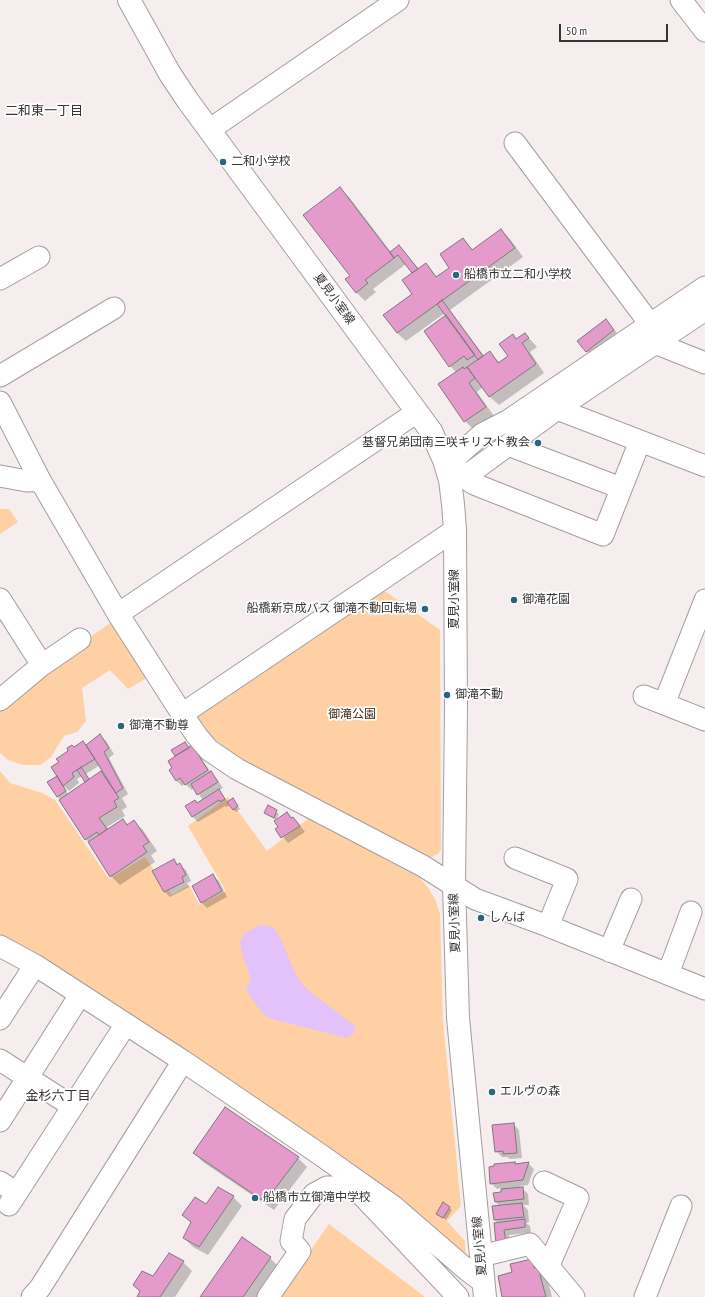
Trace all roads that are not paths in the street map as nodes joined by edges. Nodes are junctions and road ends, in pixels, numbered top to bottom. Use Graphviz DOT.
graph roads {
  1 [pos="129,0"];
  2 [pos="398,0"];
  3 [pos="681,0"];
  4 [pos="705,31"];
  5 [pos="209,130"];
  6 [pos="515,143"];
  7 [pos="39,257"];
  8 [pos="0,279"];
  9 [pos="705,287"];
  10 [pos="114,308"];
  11 [pos="705,310"];
  12 [pos="653,333"];
  13 [pos="705,363"];
  14 [pos="0,376"];
  15 [pos="0,402"];
  16 [pos="557,409"];
  17 [pos="417,412"];
  18 [pos="640,441"];
  19 [pos="508,445"];
  20 [pos="705,466"];
  21 [pos="452,472"];
  22 [pos="0,476"];
  23 [pos="40,480"];
  24 [pos="621,488"];
  25 [pos="455,530"];
  26 [pos="0,599"];
  27 [pos="705,600"];
  28 [pos="118,614"];
  29 [pos="7,627"];
  30 [pos="80,640"];
  31 [pos="42,665"];
  32 [pos="644,696"];
  33 [pos="0,700"];
  34 [pos="664,704"];
  35 [pos="182,714"];
  36 [pos="705,720"];
  37 [pos="515,858"];
  38 [pos="454,886"];
  39 [pos="631,899"];
  40 [pos="691,912"];
  41 [pos="548,926"];
  42 [pos="2,949"];
  43 [pos="609,951"];
  44 [pos="34,965"];
  45 [pos="668,974"];
  46 [pos="705,989"];
  47 [pos="80,995"];
  48 [pos="0,1018"];
  49 [pos="126,1024"];
  50 [pos="0,1060"];
  51 [pos="183,1061"];
  52 [pos="28,1078"];
  53 [pos="72,1106"];
  54 [pos="0,1121"];
  55 [pos="328,1159"];
  56 [pos="544,1182"];
  57 [pos="320,1191"];
  58 [pos="9,1193"];
  59 [pos="681,1206"];
  60 [pos="480,1256"];
  61 [pos="549,1265"];
  62 [pos="484,1290"];
  63 [pos="32,1297"];
  64 [pos="268,1297"];
  65 [pos="458,1297"];
  66 [pos="574,1297"];
  67 [pos="645,1297"];
  1 -- 5 [label="main road, 夏見小室線"];
  2 -- 5 [label="street"];
  3 -- 4 [label="street"];
  5 -- 17 [label="main road, 夏見小室線"];
  6 -- 12 [label="street"];
  7 -- 8 [label="street"];
  9 -- 12 [label="street"];
  10 -- 14 [label="street"];
  11 -- 12 [label="street"];
  12 -- 13 [label="street"];
  12 -- 16 [label="street"];
  12 -- 21 [label="street"];
  15 -- 23 [label="street"];
  16 -- 18 [label="street"];
  16 -- 19 [label="street"];
  17 -- 21 [label="main road, 夏見小室線"];
  17 -- 28 [label="street"];
  18 -- 20 [label="street"];
  18 -- 24 [label="street"];
  19 -- 21 [label="street"];
  19 -- 24 [label="street"];
  21 -- 24 [label="street"];
  21 -- 25 [label="main road, 夏見小室線"];
  22 -- 23 [label="street"];
  23 -- 28 [label="street"];
  25 -- 35 [label="street"];
  25 -- 38 [label="main road, 夏見小室線"];
  26 -- 29 [label="street"];
  27 -- 34 [label="street"];
  28 -- 35 [label="street"];
  29 -- 31 [label="street"];
  30 -- 31 [label="street"];
  31 -- 33 [label="street"];
  32 -- 34 [label="street"];
  34 -- 36 [label="street"];
  35 -- 38 [label="street"];
  37 -- 41 [label="street"];
  38 -- 41 [label="street"];
  38 -- 60 [label="main road, 夏見小室線"];
  39 -- 43 [label="street"];
  40 -- 45 [label="street"];
  41 -- 43 [label="street"];
  42 -- 44 [label="street"];
  43 -- 45 [label="street"];
  44 -- 47 [label="street"];
  44 -- 48 [label="street"];
  45 -- 46 [label="street"];
  47 -- 49 [label="street"];
  47 -- 52 [label="street"];
  49 -- 51 [label="street"];
  49 -- 53 [label="street"];
  50 -- 52 [label="street"];
  51 -- 55 [label="street"];
  51 -- 63 [label="street"];
  52 -- 53 [label="street"];
  52 -- 54 [label="street"];
  53 -- 58 [label="street"];
  55 -- 57 [label="street"];
  55 -- 62 [label="street"];
  56 -- 61 [label="street"];
  57 -- 64 [label="street"];
  57 -- 65 [label="street"];
  59 -- 67 [label="street"];
  60 -- 61 [label="street"];
  60 -- 62 [label="main road, 夏見小室線"];
  61 -- 66 [label="street"];
}
